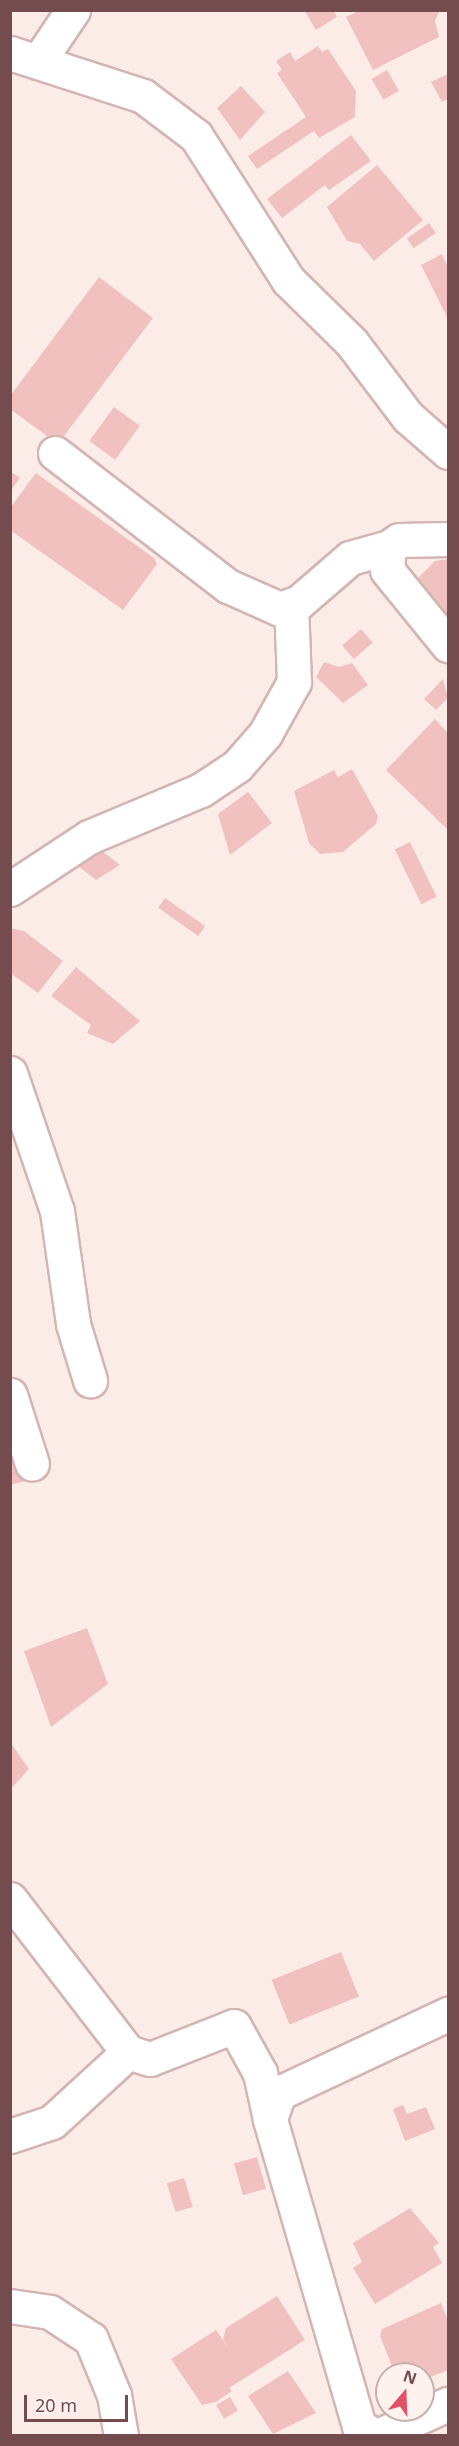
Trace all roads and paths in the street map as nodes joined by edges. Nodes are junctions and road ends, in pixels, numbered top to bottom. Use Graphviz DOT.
graph roads {
  1 [pos="73,10"];
  2 [pos="24,57"];
  3 [pos="448,452"];
  4 [pos="55,453"];
  5 [pos="448,539"];
  6 [pos="389,547"];
  7 [pos="291,605"];
  8 [pos="448,645"];
  9 [pos="10,889"];
  10 [pos="10,1073"];
  11 [pos="90,1380"];
  12 [pos="10,1395"];
  13 [pos="32,1464"];
  14 [pos="10,1899"];
  15 [pos="448,2014"];
  16 [pos="128,2052"];
  17 [pos="270,2119"];
  18 [pos="10,2136"];
  19 [pos="10,2306"];
  20 [pos="448,2404"];
  21 [pos="365,2433"];
  22 [pos="122,2436"];
  1 -- 2 [label="street"];
  2 -- 3 [label="street"];
  4 -- 7 [label="street"];
  5 -- 6 [label="street"];
  6 -- 7 [label="street"];
  6 -- 8 [label="street"];
  7 -- 9 [label="street"];
  10 -- 11 [label="street"];
  12 -- 13 [label="street"];
  14 -- 16 [label="street"];
  15 -- 17 [label="street"];
  16 -- 17 [label="street"];
  16 -- 18 [label="street"];
  17 -- 21 [label="street"];
  19 -- 22 [label="street"];
  20 -- 21 [label="street"];
}
